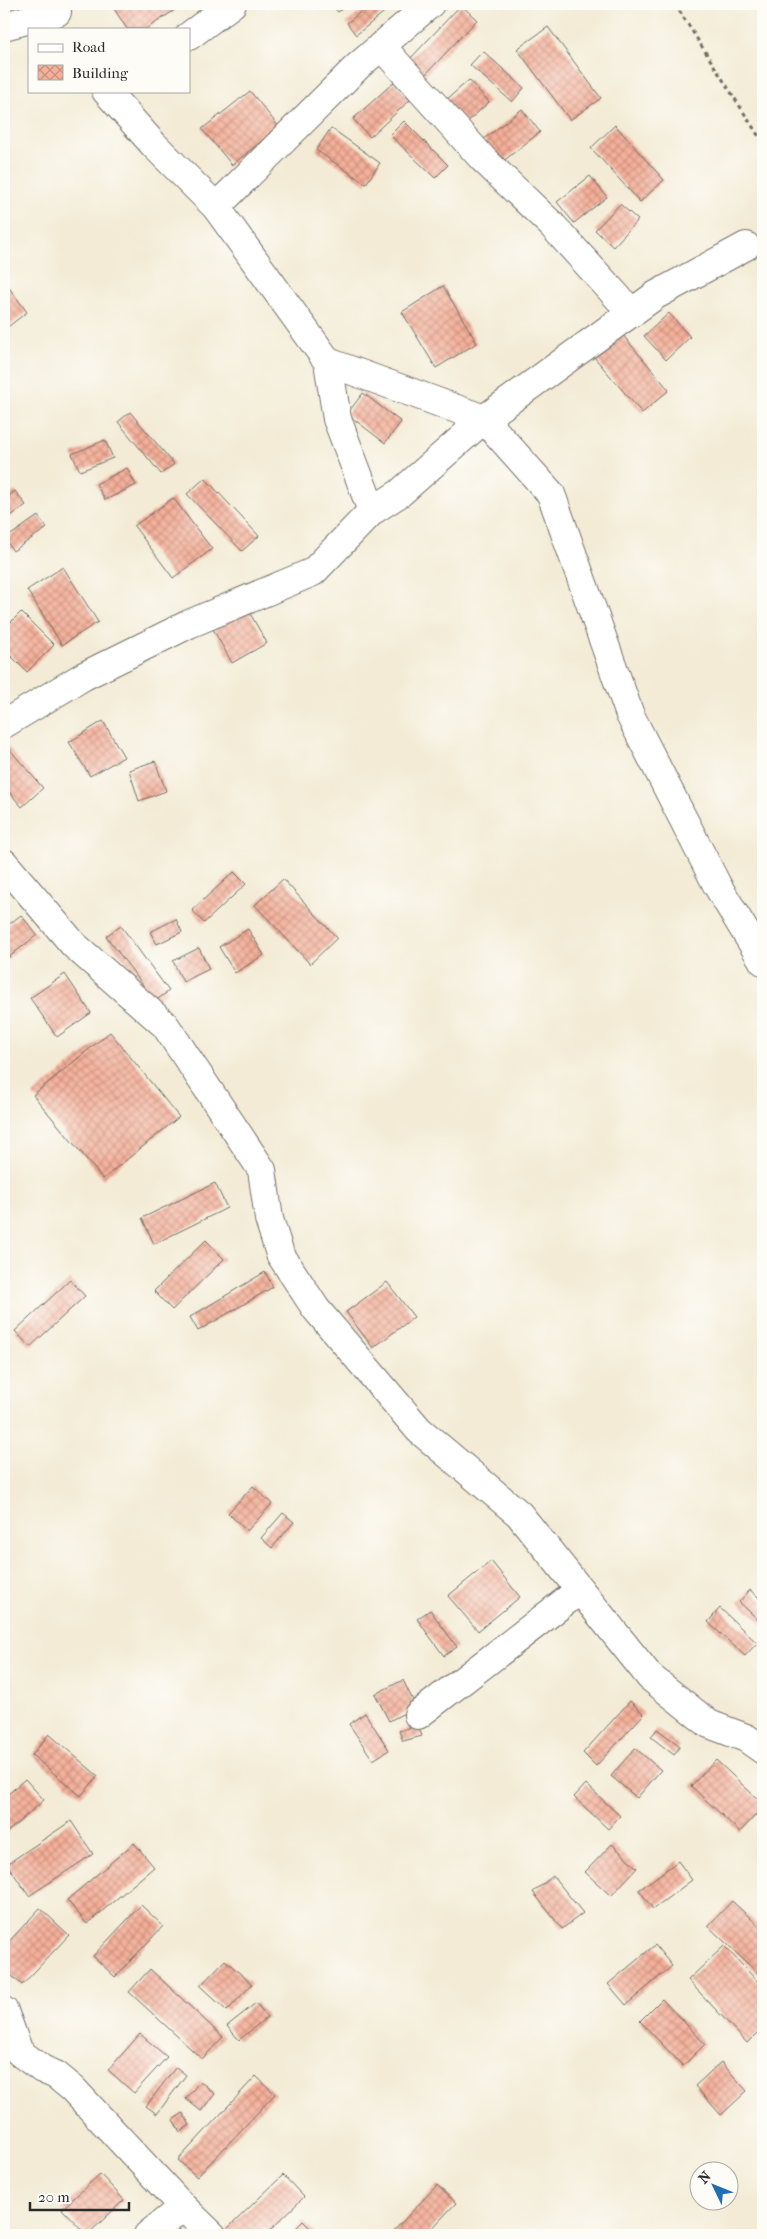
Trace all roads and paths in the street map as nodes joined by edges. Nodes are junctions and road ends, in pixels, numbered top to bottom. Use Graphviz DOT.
graph roads {
  1 [pos="232,4"];
  2 [pos="430,4"];
  3 [pos="675,4"];
  4 [pos="59,15"];
  5 [pos="4,26"];
  6 [pos="190,35"];
  7 [pos="382,46"];
  8 [pos="110,93"];
  9 [pos="763,144"];
  10 [pos="216,207"];
  11 [pos="746,246"];
  12 [pos="632,313"];
  13 [pos="328,362"];
  14 [pos="484,420"];
  15 [pos="372,512"];
  16 [pos="4,724"];
  17 [pos="4,863"];
  18 [pos="763,961"];
  19 [pos="580,1590"];
  20 [pos="418,1715"];
  21 [pos="763,1750"];
  22 [pos="4,2011"];
  23 [pos="183,2207"];
  24 [pos="148,2235"];
  25 [pos="212,2235"];
  1 -- 6 [label="street"];
  2 -- 7 [label="street"];
  3 -- 9 [label="path"];
  4 -- 5 [label="street"];
  7 -- 10 [label="street"];
  7 -- 12 [label="street"];
  8 -- 10 [label="street"];
  10 -- 13 [label="street"];
  11 -- 12 [label="street"];
  12 -- 14 [label="street"];
  13 -- 14 [label="street"];
  13 -- 15 [label="street"];
  14 -- 15 [label="street"];
  14 -- 18 [label="street"];
  15 -- 16 [label="street"];
  17 -- 19 [label="street"];
  19 -- 20 [label="street"];
  19 -- 21 [label="street"];
  22 -- 23 [label="street"];
  23 -- 24 [label="street"];
  23 -- 25 [label="street"];
}
